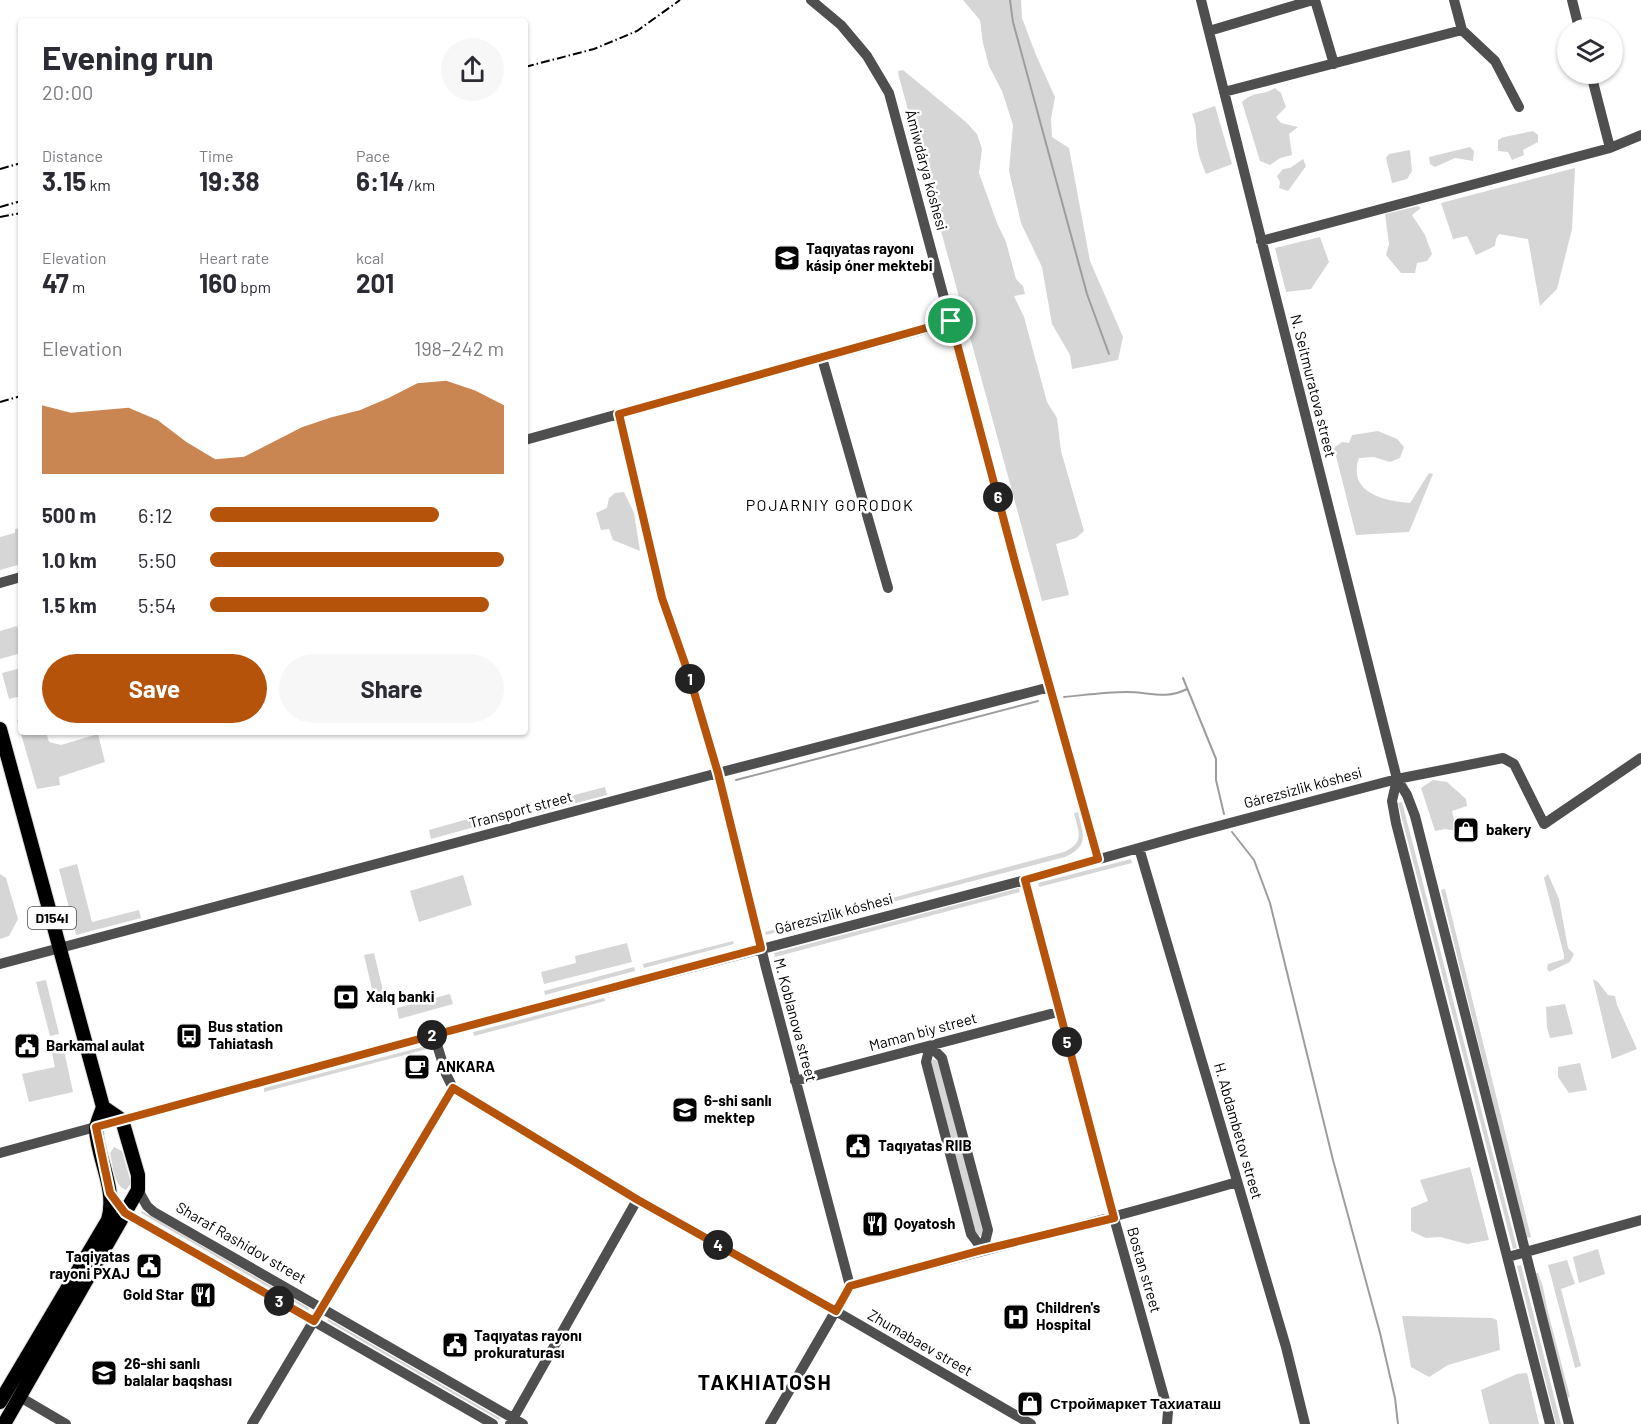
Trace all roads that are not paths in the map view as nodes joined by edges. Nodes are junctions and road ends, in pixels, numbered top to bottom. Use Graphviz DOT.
graph roads {
  1 [pos="811,0"];
  2 [pos="1202,0"];
  3 [pos="1314,0"];
  4 [pos="1454,0"];
  5 [pos="1572,0"];
  6 [pos="1576,18"];
  7 [pos="1462,30"];
  8 [pos="1209,31"];
  9 [pos="1334,64"];
  10 [pos="1593,84"];
  11 [pos="1224,92"];
  12 [pos="1519,107"];
  13 [pos="1641,135"];
  14 [pos="1610,148"];
  15 [pos="1261,241"];
  16 [pos="951,321"];
  17 [pos="822,357"];
  18 [pos="619,414"];
  19 [pos="528,439"];
  20 [pos="18,578"];
  21 [pos="0,583"];
  22 [pos="888,588"];
  23 [pos="1050,687"];
  24 [pos="0,729"];
  25 [pos="1641,758"];
  26 [pos="718,773"];
  27 [pos="1397,779"];
  28 [pos="1139,848"];
  29 [pos="1098,859"];
  30 [pos="1025,880"];
  31 [pos="60,947"];
  32 [pos="761,948"];
  33 [pos="0,964"];
  34 [pos="1058,1012"];
  35 [pos="434,1035"];
  36 [pos="930,1046"];
  37 [pos="795,1081"];
  38 [pos="453,1088"];
  39 [pos="103,1107"];
  40 [pos="122,1120"];
  41 [pos="96,1127"];
  42 [pos="0,1153"];
  43 [pos="1237,1182"];
  44 [pos="138,1190"];
  45 [pos="110,1193"];
  46 [pos="638,1200"];
  47 [pos="125,1213"];
  48 [pos="1114,1218"];
  49 [pos="1641,1220"];
  50 [pos="113,1223"];
  51 [pos="982,1250"];
  52 [pos="1525,1253"];
  53 [pos="1508,1257"];
  54 [pos="850,1286"];
  55 [pos="321,1308"];
  56 [pos="836,1311"];
  57 [pos="314,1321"];
  58 [pos="4,1385"];
  59 [pos="20,1397"];
  60 [pos="0,1402"];
  61 [pos="515,1422"];
  62 [pos="4,1424"];
  63 [pos="66,1424"];
  64 [pos="252,1424"];
  65 [pos="493,1424"];
  66 [pos="770,1424"];
  67 [pos="1031,1424"];
  68 [pos="1167,1424"];
  69 [pos="1305,1424"];
  70 [pos="1550,1424"];
  71 [pos="1569,1424"];
  1 -- 16 [label="street, Ámiwdárya kóshesi"];
  2 -- 8 [label="street, N. Seitmuratova street"];
  3 -- 8 [label="street"];
  3 -- 9 [label="street"];
  4 -- 7 [label="street"];
  5 -- 6 [label="street"];
  7 -- 9 [label="street"];
  7 -- 12 [label="street"];
  8 -- 11 [label="street, N. Seitmuratova street"];
  9 -- 11 [label="street"];
  10 -- 14 [label="street"];
  11 -- 15 [label="street, N. Seitmuratova street"];
  13 -- 14 [label="street"];
  14 -- 15 [label="street"];
  15 -- 27 [label="street, N. Seitmuratova street"];
  16 -- 17 [label="street"];
  16 -- 23 [label="street, Ámiwdárya kóshesi"];
  17 -- 18 [label="street"];
  17 -- 22 [label="street"];
  18 -- 19 [label="street"];
  18 -- 26 [label="street, M. Koblanova street"];
  20 -- 21 [label="street"];
  23 -- 26 [label="street, Transport street"];
  23 -- 29 [label="street, Ámiwdárya kóshesi"];
  24 -- 31 [label="main road, D154l"];
  25 -- 27 [label="street, Gárezsizlik kóshesi"];
  26 -- 31 [label="street, Transport street"];
  26 -- 32 [label="street, M. Koblanova street"];
  27 -- 28 [label="street, Gárezsizlik kóshesi"];
  27 -- 52 [label="street"];
  27 -- 53 [label="street"];
  28 -- 29 [label="street, Gárezsizlik kóshesi"];
  28 -- 43 [label="street, H. Abdambetov street"];
  29 -- 30 [label="street, Gárezsizlik kóshesi"];
  30 -- 32 [label="street, Gárezsizlik kóshesi"];
  30 -- 34 [label="street, Bostan street"];
  31 -- 33 [label="street, Transport street"];
  31 -- 39 [label="main road, D154l"];
  32 -- 35 [label="street, Gárezsizlik kóshesi"];
  32 -- 37 [label="street, M. Koblanova street"];
  34 -- 36 [label="street, Maman biy street"];
  34 -- 48 [label="street, Bostan street"];
  35 -- 38 [label="street"];
  35 -- 40 [label="street, Gárezsizlik kóshesi"];
  36 -- 37 [label="street, Maman biy street"];
  36 -- 51 [label="street"];
  36 -- 51 [label="street"];
  37 -- 54 [label="street, M. Koblanova street"];
  38 -- 46 [label="street, Zhumabaev street"];
  38 -- 55 [label="street"];
  39 -- 40 [label="main road"];
  39 -- 41 [label="main road"];
  40 -- 41 [label="street, Gárezsizlik kóshesi"];
  40 -- 44 [label="main road"];
  41 -- 42 [label="street, Gárezsizlik kóshesi"];
  41 -- 45 [label="main road"];
  43 -- 48 [label="street"];
  43 -- 69 [label="street, H. Abdambetov street"];
  44 -- 47 [label="main road"];
  44 -- 55 [label="street, Sharaf Rashidov street"];
  45 -- 47 [label="street, Sharaf Rashidov street"];
  45 -- 50 [label="main road"];
  46 -- 56 [label="street, Zhumabaev street"];
  46 -- 61 [label="street"];
  47 -- 50 [label="main road"];
  47 -- 57 [label="street, Sharaf Rashidov street"];
  48 -- 51 [label="street"];
  48 -- 68 [label="street, Bostan street"];
  49 -- 52 [label="street"];
  50 -- 58 [label="main road"];
  50 -- 59 [label="main road"];
  51 -- 54 [label="street"];
  52 -- 53 [label="street"];
  52 -- 71 [label="street"];
  53 -- 70 [label="street"];
  54 -- 56 [label="street"];
  55 -- 57 [label="street"];
  55 -- 61 [label="street, Sharaf Rashidov street"];
  56 -- 66 [label="street"];
  56 -- 67 [label="street, Zhumabaev street"];
  57 -- 64 [label="street"];
  57 -- 65 [label="street, Sharaf Rashidov street"];
  58 -- 60 [label="main road"];
  59 -- 62 [label="main road"];
  59 -- 63 [label="street"];
}
